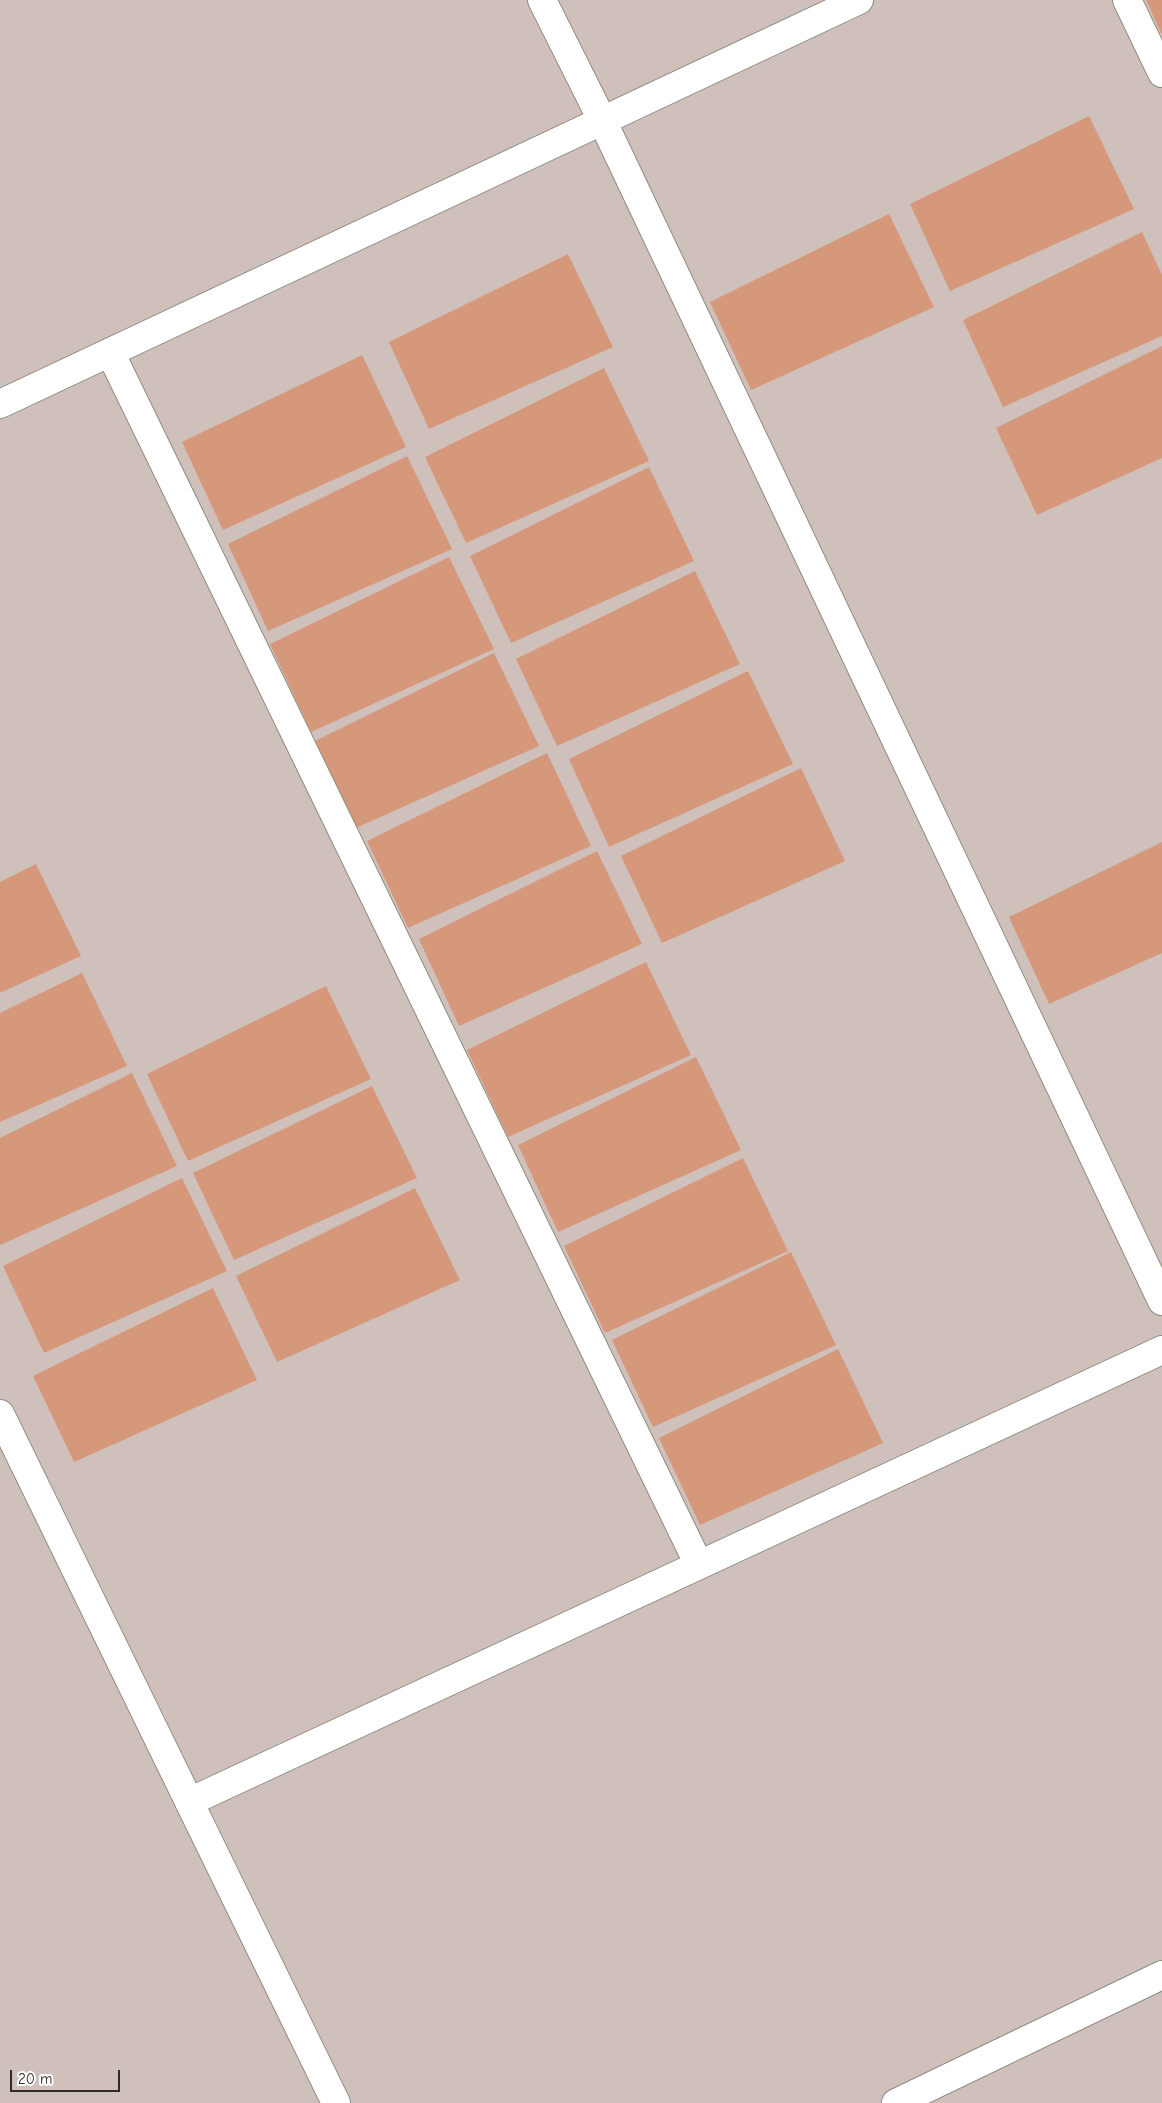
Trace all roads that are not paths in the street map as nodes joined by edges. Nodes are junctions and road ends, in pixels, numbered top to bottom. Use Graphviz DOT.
graph roads {
  1 [pos="542,0"];
  2 [pos="859,0"];
  3 [pos="1127,0"];
  4 [pos="1162,73"];
  5 [pos="602,120"];
  6 [pos="110,352"];
  7 [pos="0,404"];
  8 [pos="1162,1301"];
  9 [pos="1162,1350"];
  10 [pos="0,1414"];
  11 [pos="698,1565"];
  12 [pos="189,1802"];
  13 [pos="1162,1976"];
  14 [pos="936,2095"];
  15 [pos="336,2103"];
  16 [pos="896,2103"];
  1 -- 5 [label="street"];
  2 -- 5 [label="street"];
  3 -- 4 [label="street"];
  5 -- 6 [label="street"];
  5 -- 8 [label="street"];
  6 -- 7 [label="street"];
  6 -- 11 [label="street"];
  9 -- 11 [label="street"];
  10 -- 12 [label="street"];
  11 -- 12 [label="street"];
  12 -- 15 [label="street"];
  13 -- 14 [label="street"];
  14 -- 16 [label="street"];
}
